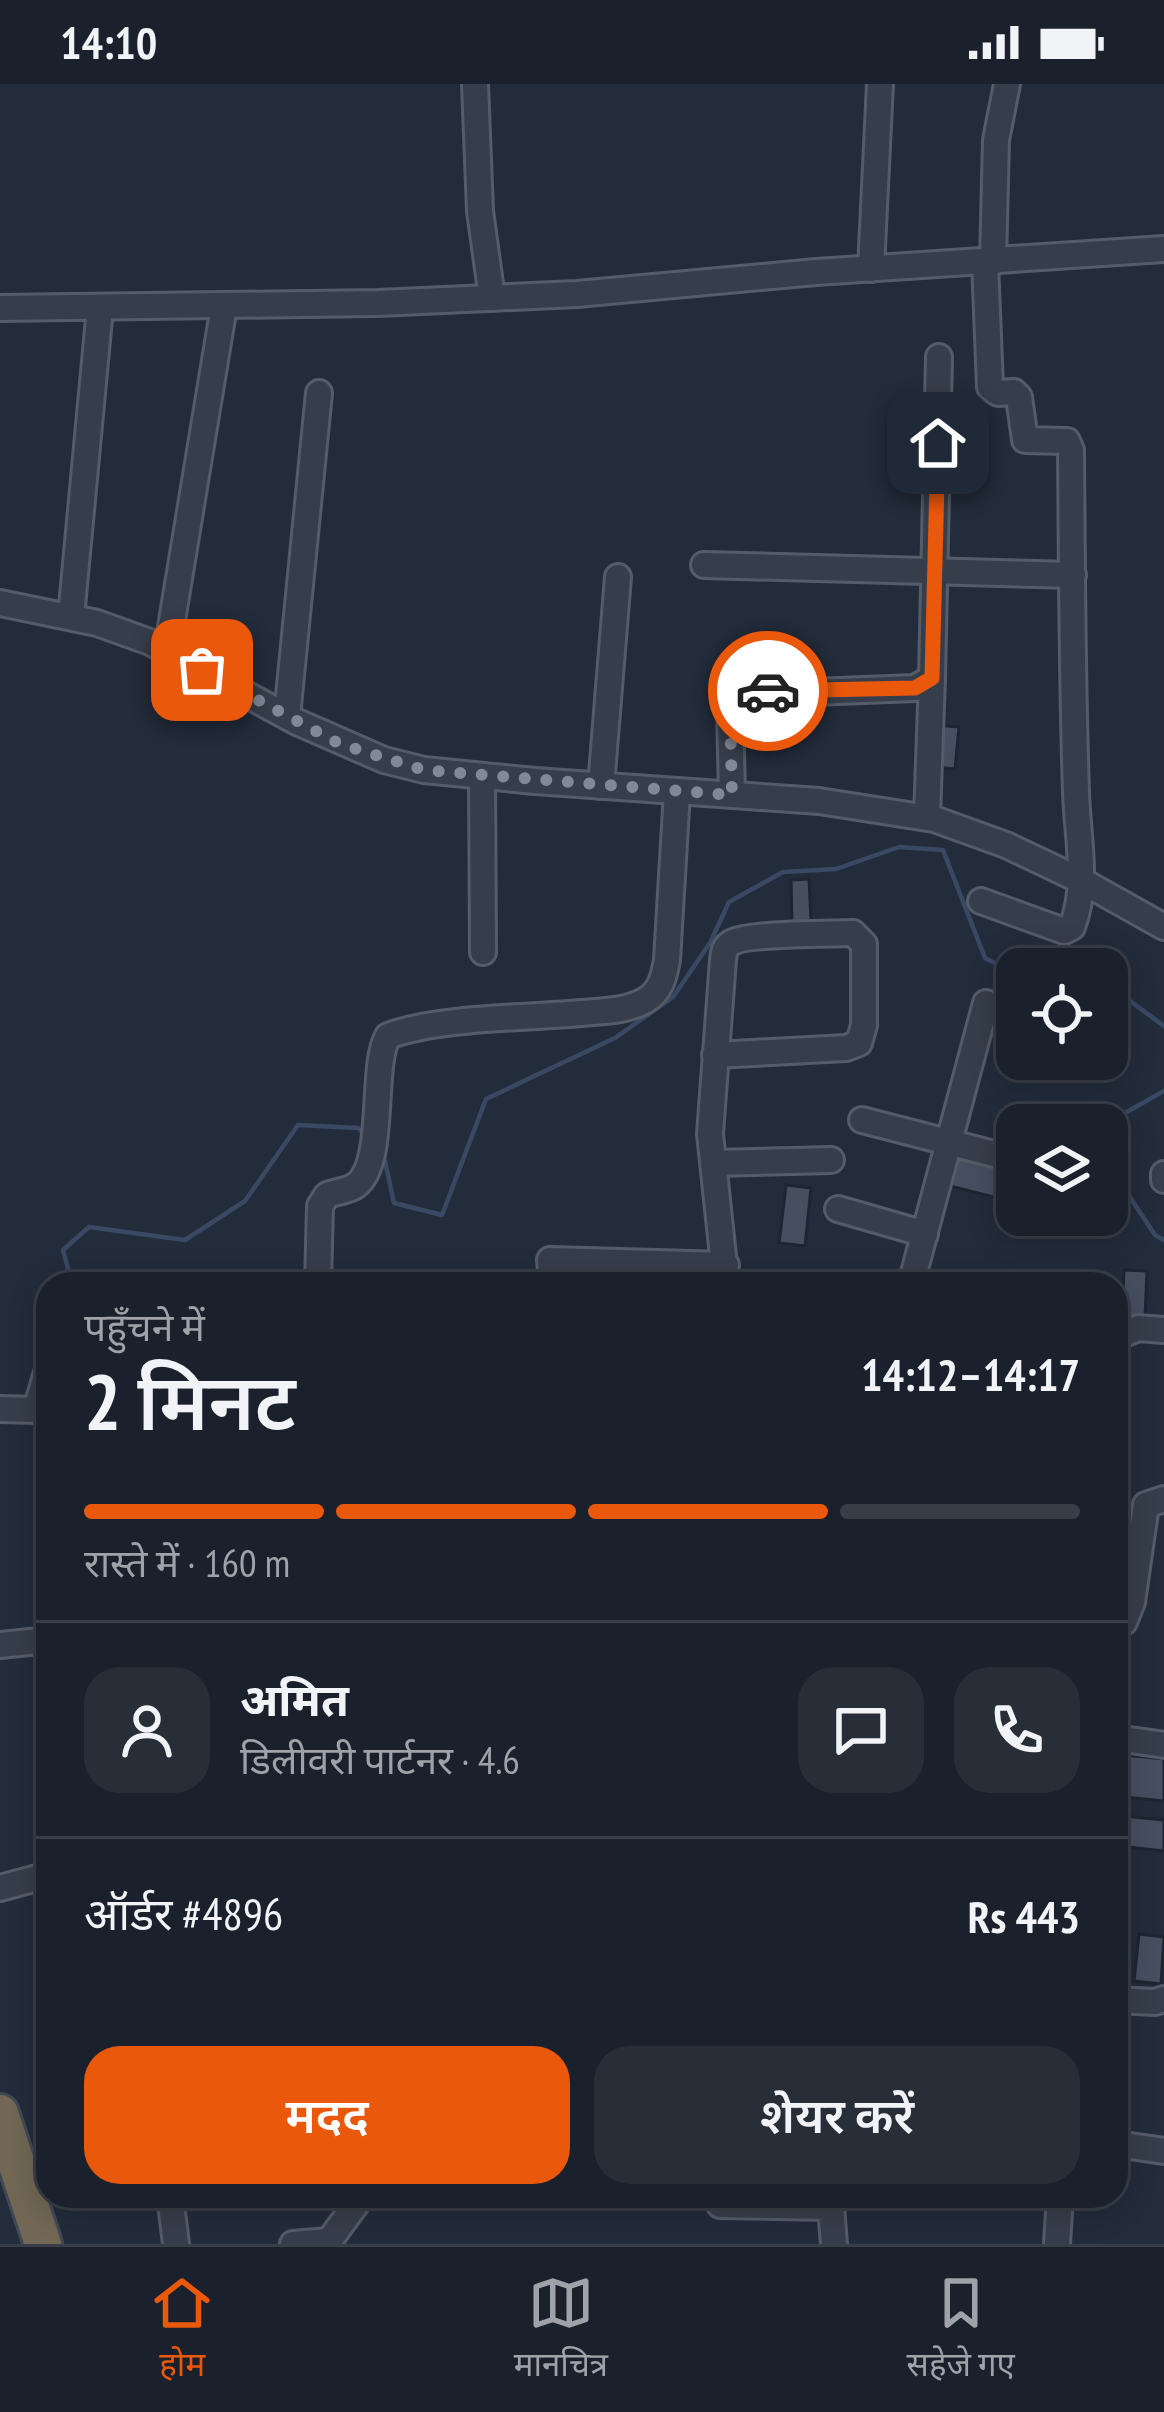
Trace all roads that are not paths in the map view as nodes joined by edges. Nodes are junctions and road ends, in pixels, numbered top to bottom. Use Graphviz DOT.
graph roads {
  1 [pos="475,84"];
  2 [pos="880,84"];
  3 [pos="1007,84"];
  4 [pos="1164,249"];
  5 [pos="989,262"];
  6 [pos="872,269"];
  7 [pos="492,298"];
  8 [pos="224,306"];
  9 [pos="0,308"];
  10 [pos="100,308"];
  11 [pos="939,357"];
  12 [pos="319,393"];
  13 [pos="704,565"];
  14 [pos="935,571"];
  15 [pos="1073,575"];
  16 [pos="618,578"];
  17 [pos="0,603"];
  18 [pos="71,617"];
  19 [pos="167,651"];
  20 [pos="932,678"];
  21 [pos="286,716"];
  22 [pos="482,776"];
  23 [pos="601,786"];
  24 [pos="676,792"];
  25 [pos="732,795"];
  26 [pos="927,817"];
  27 [pos="1082,881"];
  28 [pos="981,901"];
  29 [pos="1164,927"];
  30 [pos="483,952"];
  31 [pos="986,1003"];
  32 [pos="715,1055"];
  33 [pos="862,1120"];
  34 [pos="950,1142"];
  35 [pos="996,1154"];
  36 [pos="831,1160"];
  37 [pos="714,1163"];
  38 [pos="838,1209"];
  39 [pos="925,1234"];
  40 [pos="319,1272"];
  41 [pos="551,1272"];
  42 [pos="693,1272"];
  43 [pos="726,1272"];
  44 [pos="914,1272"];
  45 [pos="1128,1330"];
  46 [pos="1164,1330"];
  47 [pos="0,1409"];
  48 [pos="36,1410"];
  49 [pos="1164,1499"];
  50 [pos="1128,1612"];
  51 [pos="36,1641"];
  52 [pos="0,1645"];
  53 [pos="1128,1738"];
  54 [pos="1163,1739"];
  55 [pos="36,1878"];
  56 [pos="0,1888"];
  57 [pos="1164,1999"];
  58 [pos="1128,2001"];
  59 [pos="0,2113"];
  60 [pos="1128,2146"];
  61 [pos="1164,2151"];
  62 [pos="4,2184"];
  63 [pos="172,2208"];
  64 [pos="353,2208"];
  65 [pos="832,2208"];
  66 [pos="1059,2208"];
  67 [pos="27,2244"];
  68 [pos="43,2244"];
  69 [pos="176,2244"];
  70 [pos="293,2244"];
  71 [pos="834,2244"];
  72 [pos="1057,2244"];
  1 -- 7 [label="street"];
  2 -- 6 [label="street"];
  3 -- 5 [label="street"];
  4 -- 5 [label="street"];
  5 -- 6 [label="street"];
  5 -- 15 [label="street"];
  6 -- 7 [label="street"];
  7 -- 8 [label="street"];
  8 -- 10 [label="street"];
  8 -- 19 [label="street"];
  9 -- 10 [label="street"];
  10 -- 18 [label="street"];
  11 -- 14 [label="street"];
  12 -- 21 [label="street"];
  13 -- 14 [label="street"];
  14 -- 15 [label="street"];
  14 -- 20 [label="street"];
  15 -- 27 [label="street"];
  16 -- 23 [label="street"];
  17 -- 18 [label="street"];
  18 -- 19 [label="street"];
  19 -- 21 [label="street"];
  20 -- 25 [label="street"];
  20 -- 26 [label="street"];
  21 -- 22 [label="street"];
  22 -- 23 [label="street"];
  22 -- 30 [label="street"];
  23 -- 24 [label="street"];
  24 -- 25 [label="street"];
  24 -- 40 [label="street"];
  25 -- 26 [label="street"];
  26 -- 27 [label="street"];
  27 -- 28 [label="street"];
  27 -- 29 [label="street"];
  31 -- 34 [label="street"];
  32 -- 32 [label="street"];
  32 -- 37 [label="street"];
  33 -- 34 [label="street"];
  34 -- 35 [label="street"];
  34 -- 39 [label="street"];
  36 -- 37 [label="street"];
  37 -- 43 [label="street"];
  38 -- 39 [label="street"];
  39 -- 44 [label="street"];
  41 -- 42 [label="street"];
  45 -- 46 [label="street"];
  47 -- 48 [label="street"];
  49 -- 50 [label="street"];
  51 -- 52 [label="street"];
  53 -- 54 [label="street"];
  55 -- 56 [label="street"];
  57 -- 58 [label="street"];
  59 -- 68 [label="highway"];
  60 -- 61 [label="street"];
  62 -- 67 [label="highway"];
  63 -- 69 [label="street"];
  64 -- 70 [label="street"];
  65 -- 71 [label="street"];
  66 -- 72 [label="street"];
}
